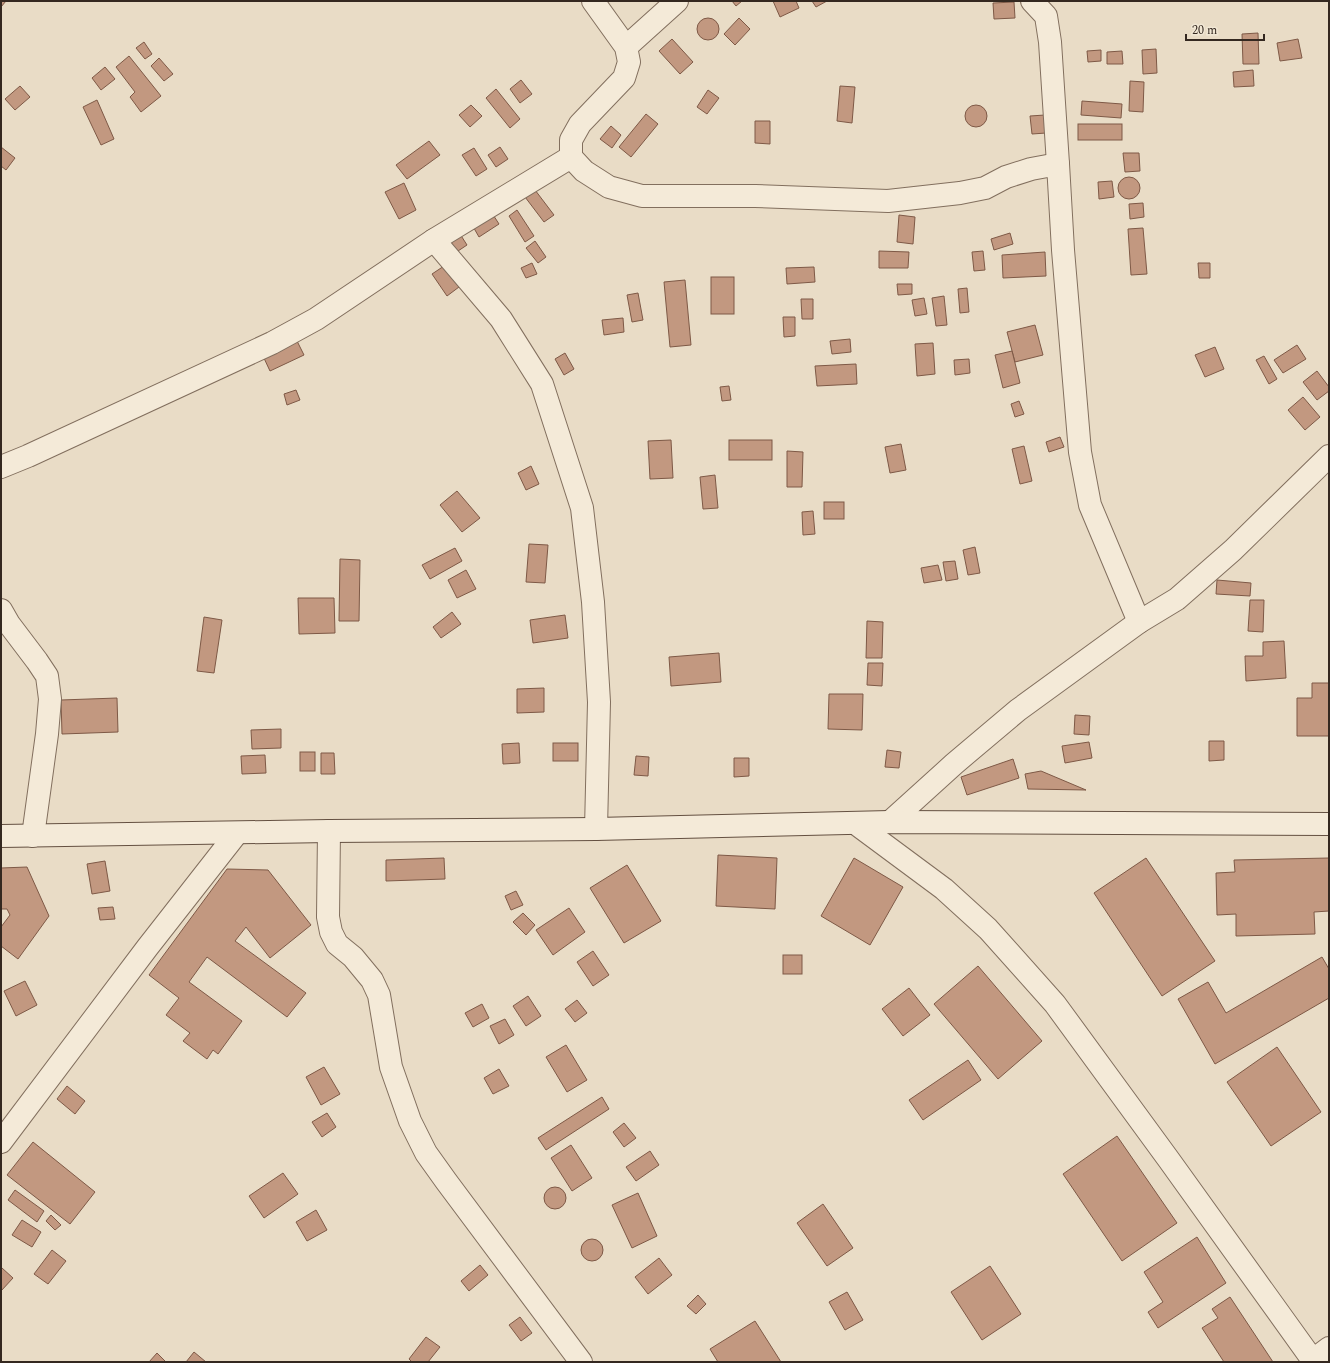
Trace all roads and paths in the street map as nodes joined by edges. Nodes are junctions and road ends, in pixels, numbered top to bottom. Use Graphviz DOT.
graph roads {
  1 [pos="592,1"];
  2 [pos="677,1"];
  3 [pos="1032,1"];
  4 [pos="626,47"];
  5 [pos="571,157"];
  6 [pos="1058,164"];
  7 [pos="434,240"];
  8 [pos="1329,456"];
  9 [pos="1,467"];
  10 [pos="1,610"];
  11 [pos="1139,622"];
  12 [pos="890,822"];
  13 [pos="855,823"];
  14 [pos="1329,824"];
  15 [pos="596,829"];
  16 [pos="329,831"];
  17 [pos="237,833"];
  18 [pos="1,836"];
  19 [pos="34,836"];
  20 [pos="1,1142"];
  21 [pos="1319,1357"];
  22 [pos="581,1362"];
  1 -- 4 [label="street"];
  2 -- 4 [label="street"];
  3 -- 6 [label="street"];
  4 -- 5 [label="street"];
  5 -- 6 [label="street"];
  5 -- 7 [label="street"];
  6 -- 11 [label="street"];
  7 -- 9 [label="street"];
  7 -- 15 [label="street"];
  8 -- 11 [label="street"];
  10 -- 19 [label="street"];
  11 -- 12 [label="street"];
  12 -- 13 [label="street"];
  12 -- 14 [label="street"];
  13 -- 15 [label="street"];
  13 -- 21 [label="street"];
  15 -- 16 [label="street"];
  16 -- 17 [label="street"];
  16 -- 22 [label="street"];
  17 -- 19 [label="street"];
  17 -- 20 [label="street"];
  18 -- 19 [label="street"];
}
